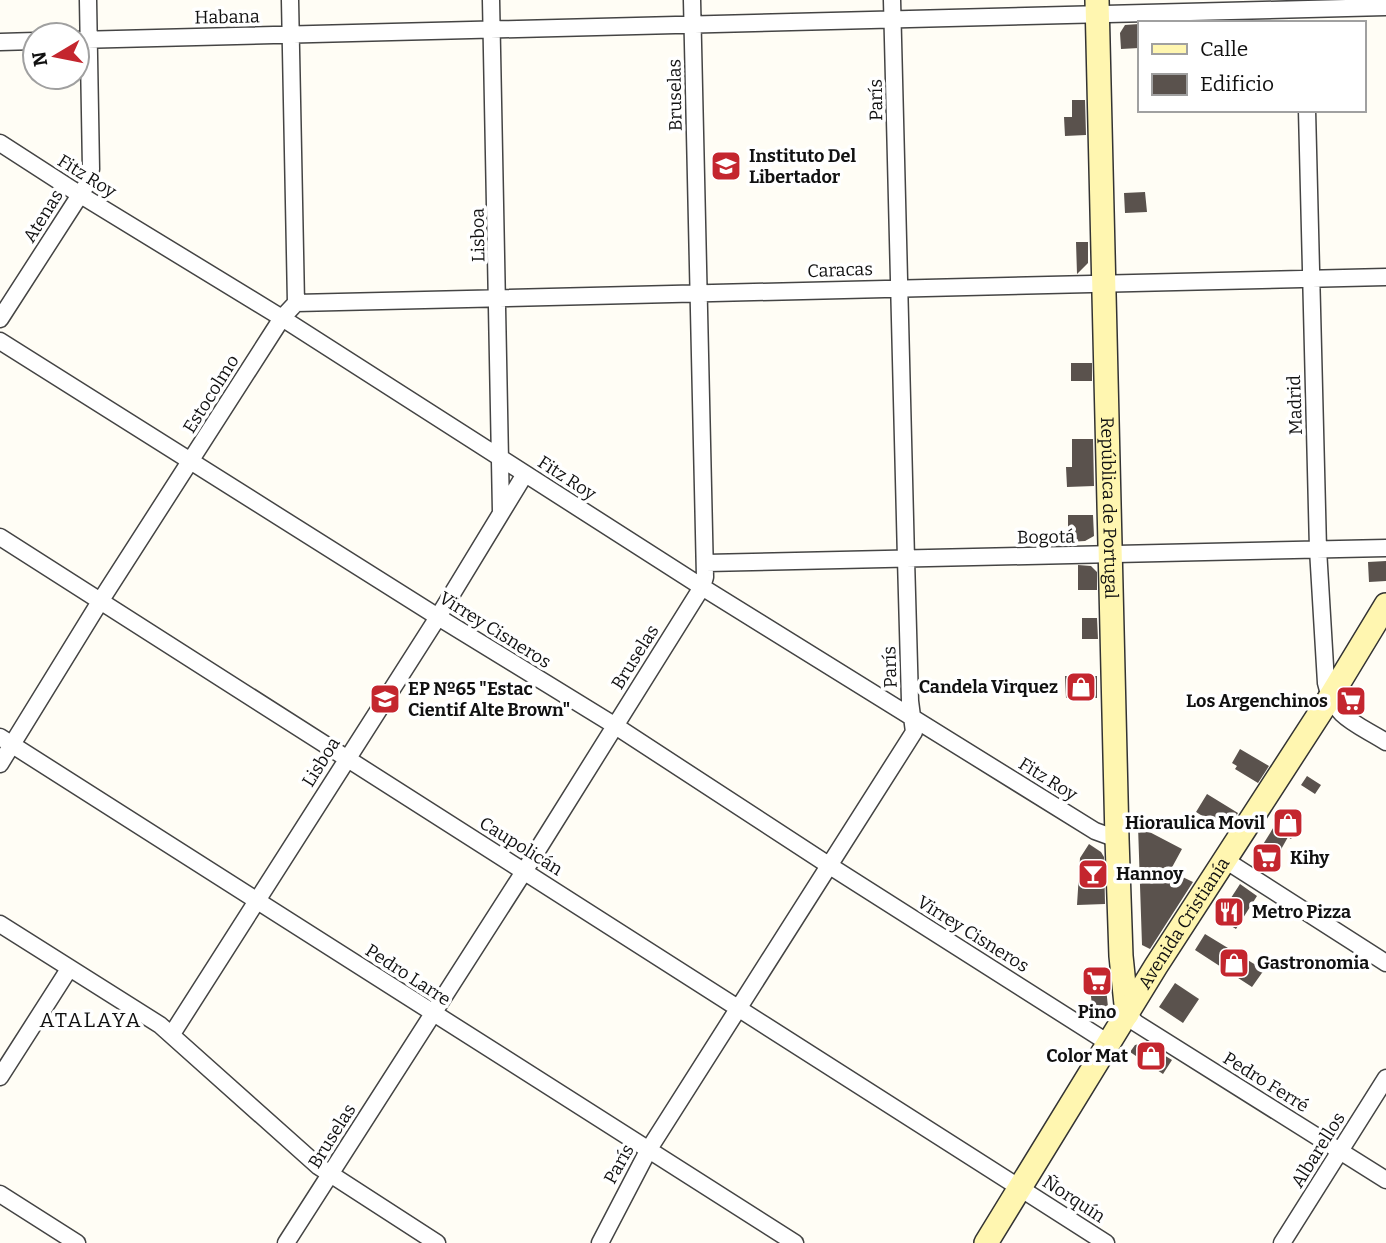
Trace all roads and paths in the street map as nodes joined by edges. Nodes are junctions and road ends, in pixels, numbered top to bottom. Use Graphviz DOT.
graph roads {
  1 [pos="88,0"];
  2 [pos="290,0"];
  3 [pos="491,0"];
  4 [pos="692,0"];
  5 [pos="892,0"];
  6 [pos="1097,7"];
  7 [pos="1386,7"];
  8 [pos="1304,11"];
  9 [pos="893,20"];
  10 [pos="85,21"];
  11 [pos="693,25"];
  12 [pos="492,30"];
  13 [pos="291,36"];
  14 [pos="91,39"];
  15 [pos="21,41"];
  16 [pos="0,42"];
  17 [pos="86,91"];
  18 [pos="1307,112"];
  19 [pos="0,143"];
  20 [pos="79,194"];
  21 [pos="1386,277"];
  22 [pos="1311,278"];
  23 [pos="1104,284"];
  24 [pos="900,288"];
  25 [pos="698,293"];
  26 [pos="499,299"];
  27 [pos="296,303"];
  28 [pos="282,318"];
  29 [pos="0,320"];
  30 [pos="0,341"];
  31 [pos="502,459"];
  32 [pos="191,461"];
  33 [pos="525,474"];
  34 [pos="501,512"];
  35 [pos="0,537"];
  36 [pos="1386,548"];
  37 [pos="1318,549"];
  38 [pos="1111,554"];
  39 [pos="906,559"];
  40 [pos="706,563"];
  41 [pos="702,587"];
  42 [pos="101,600"];
  43 [pos="1386,605"];
  44 [pos="438,617"];
  45 [pos="1329,699"];
  46 [pos="912,718"];
  47 [pos="614,726"];
  48 [pos="6,741"];
  49 [pos="1386,742"];
  50 [pos="346,758"];
  51 [pos="0,764"];
  52 [pos="1117,839"];
  53 [pos="1225,860"];
  54 [pos="830,866"];
  55 [pos="525,870"];
  56 [pos="257,900"];
  57 [pos="0,924"];
  58 [pos="1386,962"];
  59 [pos="69,969"];
  60 [pos="740,1009"];
  61 [pos="432,1014"];
  62 [pos="1127,1014"];
  63 [pos="172,1034"];
  64 [pos="1110,1044"];
  65 [pos="0,1077"];
  66 [pos="1386,1078"];
  67 [pos="649,1149"];
  68 [pos="1340,1151"];
  69 [pos="330,1174"];
  70 [pos="1386,1180"];
  71 [pos="1021,1188"];
  72 [pos="0,1194"];
  73 [pos="77,1243"];
  74 [pos="286,1243"];
  75 [pos="437,1243"];
  76 [pos="600,1243"];
  77 [pos="796,1243"];
  78 [pos="986,1243"];
  79 [pos="1107,1243"];
  80 [pos="1282,1243"];
  1 -- 10 [label="street, Atenas"];
  2 -- 13 [label="street"];
  3 -- 12 [label="street, Lisboa"];
  4 -- 11 [label="street, Bruselas"];
  5 -- 9 [label="street, París"];
  6 -- 8 [label="street, Habana"];
  6 -- 9 [label="street, Habana"];
  6 -- 23 [label="main road, República de Portugal"];
  7 -- 8 [label="street, Habana"];
  9 -- 11 [label="street, Habana"];
  9 -- 24 [label="street, París"];
  11 -- 12 [label="street, Habana"];
  11 -- 25 [label="street, Bruselas"];
  12 -- 13 [label="street, Habana"];
  12 -- 26 [label="street, Lisboa"];
  13 -- 14 [label="street, Habana"];
  13 -- 27 [label="street"];
  15 -- 16 [label="street"];
  17 -- 20 [label="street, Atenas"];
  18 -- 22 [label="street, Madrid"];
  19 -- 20 [label="street, Fitz Roy"];
  20 -- 28 [label="street, Fitz Roy"];
  20 -- 29 [label="street, Atenas"];
  21 -- 22 [label="street, Caracas"];
  22 -- 23 [label="street, Caracas"];
  22 -- 37 [label="street, Madrid"];
  23 -- 24 [label="street, Caracas"];
  23 -- 38 [label="main road, República de Portugal"];
  24 -- 25 [label="street, Caracas"];
  24 -- 39 [label="street, París"];
  25 -- 26 [label="street, Caracas"];
  25 -- 40 [label="street, Bruselas"];
  26 -- 27 [label="street, Caracas"];
  26 -- 31 [label="street, Lisboa"];
  27 -- 28 [label="street, Estocolmo"];
  28 -- 31 [label="street, Fitz Roy"];
  28 -- 32 [label="street, Estocolmo"];
  30 -- 32 [label="street, Virrey Cisneros"];
  31 -- 33 [label="street, Fitz Roy"];
  31 -- 34 [label="street, Lisboa"];
  32 -- 42 [label="street, Estocolmo"];
  32 -- 44 [label="street, Virrey Cisneros"];
  33 -- 34 [label="street, Lisboa"];
  33 -- 41 [label="street, Fitz Roy"];
  34 -- 44 [label="street, Lisboa"];
  35 -- 42 [label="street, Caupolicán"];
  36 -- 37 [label="street, Bogotá"];
  37 -- 38 [label="street, Bogotá"];
  37 -- 45 [label="street, Madrid"];
  38 -- 39 [label="street, Bogotá"];
  38 -- 52 [label="main road, República de Portugal"];
  39 -- 40 [label="street, Bogotá"];
  39 -- 46 [label="street, París"];
  40 -- 41 [label="street, Bruselas"];
  41 -- 46 [label="street, Fitz Roy"];
  41 -- 47 [label="street, Bruselas"];
  42 -- 48 [label="street, Estocolmo"];
  42 -- 50 [label="street, Caupolicán"];
  43 -- 45 [label="main road, Avenida Cristianía"];
  44 -- 47 [label="street, Virrey Cisneros"];
  44 -- 50 [label="street, Lisboa"];
  45 -- 49 [label="street"];
  45 -- 53 [label="main road, Avenida Cristianía"];
  46 -- 52 [label="street, Fitz Roy"];
  46 -- 54 [label="street, París"];
  47 -- 54 [label="street, Virrey Cisneros"];
  47 -- 55 [label="street, Bruselas"];
  48 -- 51 [label="street, Estocolmo"];
  48 -- 56 [label="street, Pedro Larre"];
  50 -- 55 [label="street, Caupolicán"];
  50 -- 56 [label="street, Lisboa"];
  52 -- 62 [label="main road, República de Portugal"];
  53 -- 58 [label="street"];
  53 -- 62 [label="main road, Avenida Cristianía"];
  54 -- 60 [label="street, París"];
  54 -- 64 [label="street, Virrey Cisneros"];
  55 -- 60 [label="street, Caupolicán"];
  55 -- 61 [label="street, Bruselas"];
  56 -- 61 [label="street, Pedro Larre"];
  56 -- 63 [label="street, Lisboa"];
  57 -- 59 [label="street"];
  59 -- 63 [label="street"];
  59 -- 65 [label="street"];
  60 -- 67 [label="street, París"];
  60 -- 71 [label="street, Caupolicán"];
  61 -- 67 [label="street, Pedro Larre"];
  61 -- 69 [label="street, Bruselas"];
  62 -- 64 [label="main road, Avenida Cristianía"];
  62 -- 68 [label="street, Pedro Ferré"];
  63 -- 69 [label="street"];
  64 -- 71 [label="main road, Avenida Cristianía"];
  66 -- 68 [label="street, Albarellos"];
  67 -- 76 [label="street, París"];
  67 -- 77 [label="street, Pedro Larre"];
  68 -- 70 [label="street, Pedro Ferré"];
  68 -- 80 [label="street, Albarellos"];
  69 -- 74 [label="street, Bruselas"];
  69 -- 75 [label="street"];
  71 -- 78 [label="main road, Avenida Cristianía"];
  71 -- 79 [label="street, Ñorquín"];
  72 -- 73 [label="street"];
}
